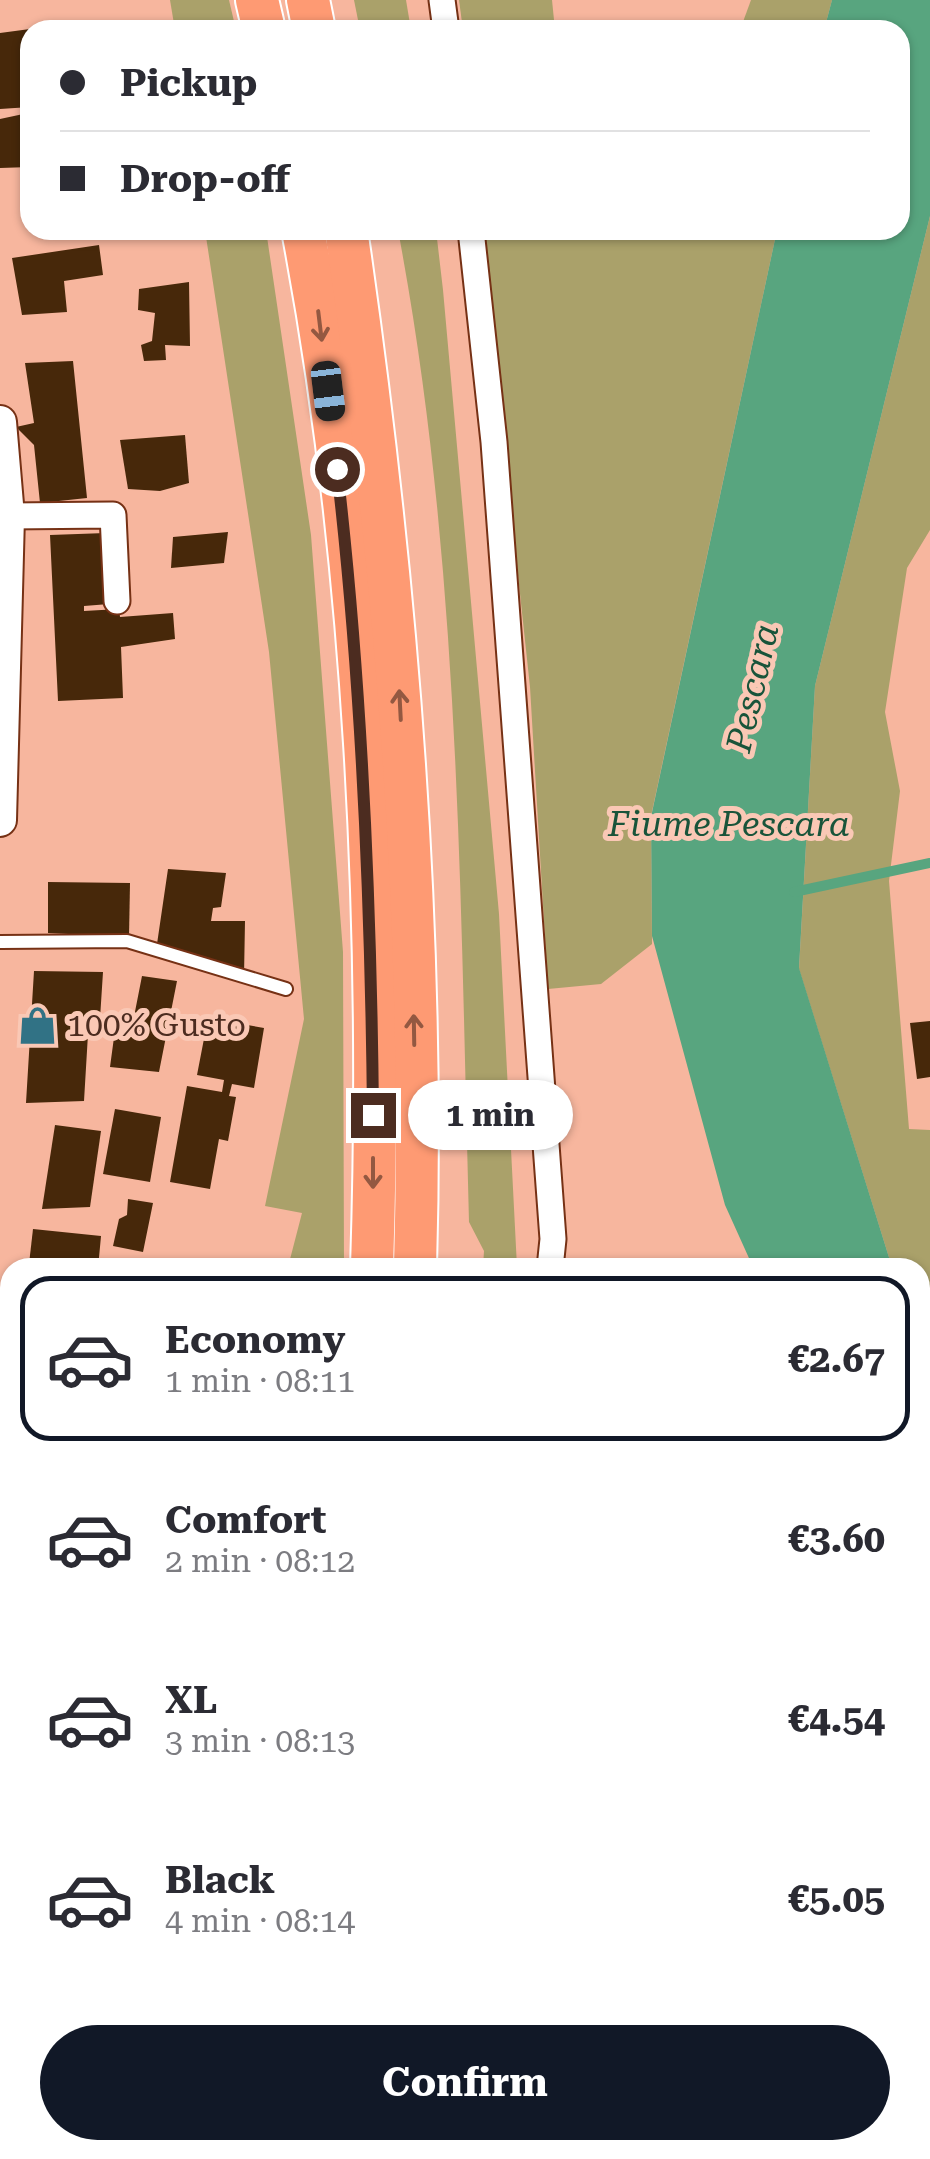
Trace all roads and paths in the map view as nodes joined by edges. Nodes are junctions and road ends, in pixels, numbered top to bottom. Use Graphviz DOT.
graph roads {
  1 [pos="305,240"];
  2 [pos="347,240"];
  3 [pos="472,240"];
  4 [pos="0,422"];
  5 [pos="8,516"];
  6 [pos="117,601"];
  7 [pos="4,635"];
  8 [pos="0,820"];
  9 [pos="0,942"];
  10 [pos="286,990"];
  11 [pos="372,1258"];
  12 [pos="415,1258"];
  13 [pos="551,1258"];
  1 -- 11 [label="highway, one-way"];
  12 -- 2 [label="highway, one-way"];
  3 -- 13 [label="street"];
  4 -- 5 [label="street"];
  5 -- 6 [label="street"];
  5 -- 7 [label="street"];
  7 -- 8 [label="street"];
  9 -- 10 [label="lane"];
}
